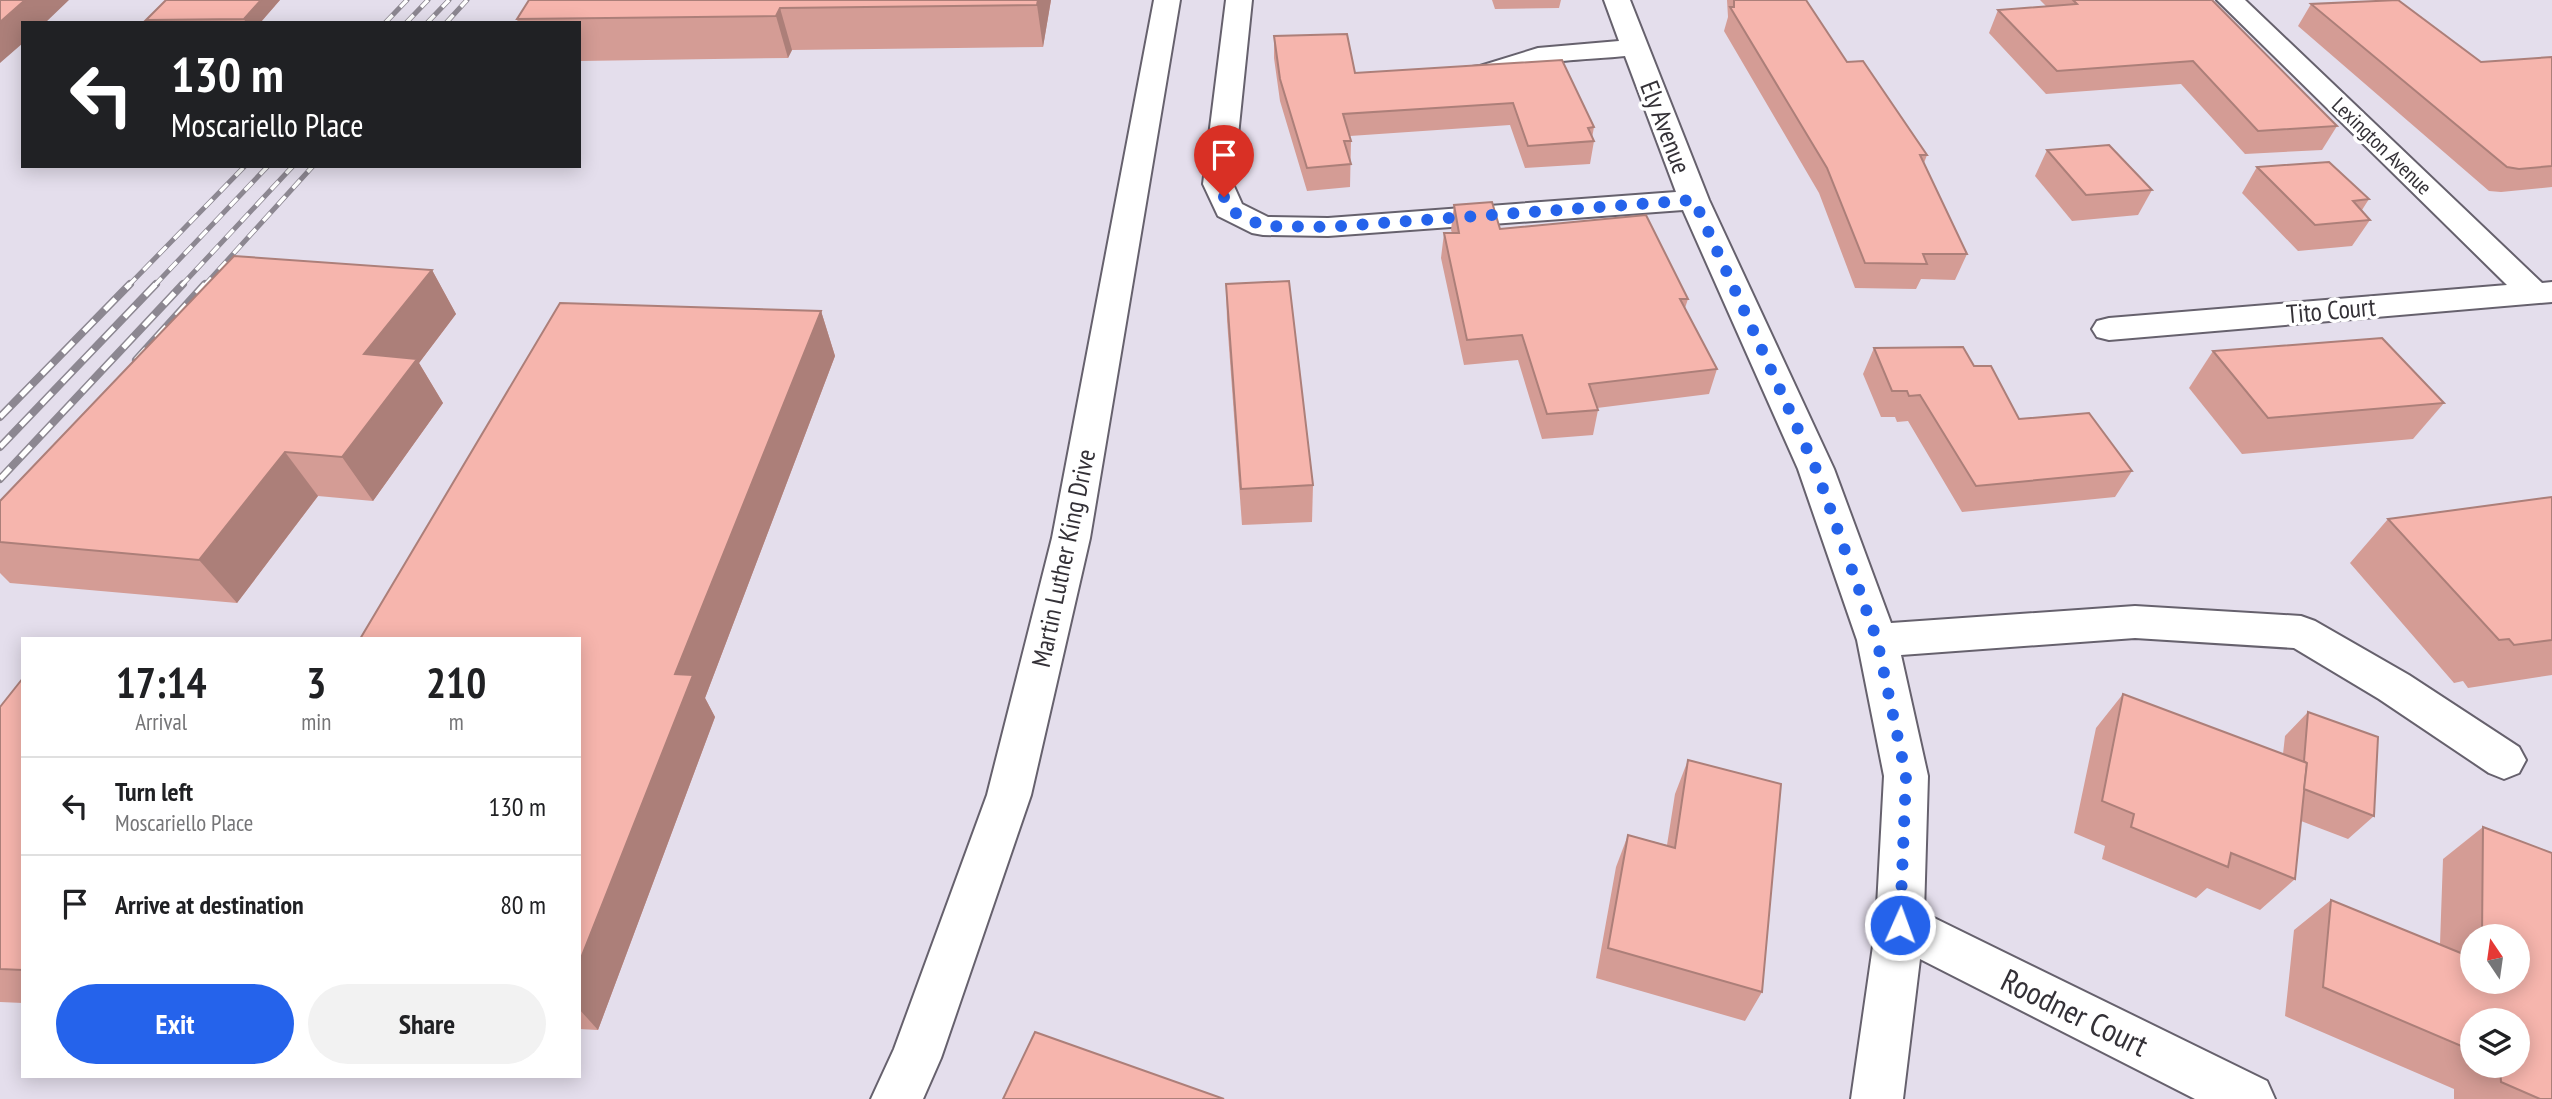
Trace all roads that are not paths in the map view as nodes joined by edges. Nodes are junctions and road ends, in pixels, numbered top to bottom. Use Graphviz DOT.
graph roads {
  1 [pos="1167,0"];
  2 [pos="1239,0"];
  3 [pos="1617,0"];
  4 [pos="2230,0"];
  5 [pos="1636,47"];
  6 [pos="1443,77"];
  7 [pos="1694,200"];
  8 [pos="2543,293"];
  9 [pos="2109,329"];
  10 [pos="1877,640"];
  11 [pos="2504,760"];
  12 [pos="1900,925"];
  13 [pos="897,1099"];
  14 [pos="1877,1099"];
  15 [pos="2249,1099"];
  1 -- 13 [label="street, Martin Luther King Drive"];
  2 -- 7 [label="street"];
  3 -- 5 [label="street, Ely Avenue"];
  4 -- 8 [label="street, Lexington Avenue"];
  5 -- 6 [label="street"];
  5 -- 7 [label="street, Ely Avenue"];
  7 -- 10 [label="street, Ely Avenue"];
  8 -- 9 [label="street, Tito Court"];
  10 -- 11 [label="street"];
  10 -- 12 [label="street, Ely Avenue"];
  12 -- 14 [label="street, Ely Avenue"];
  12 -- 15 [label="street, Roodner Court"];
}
